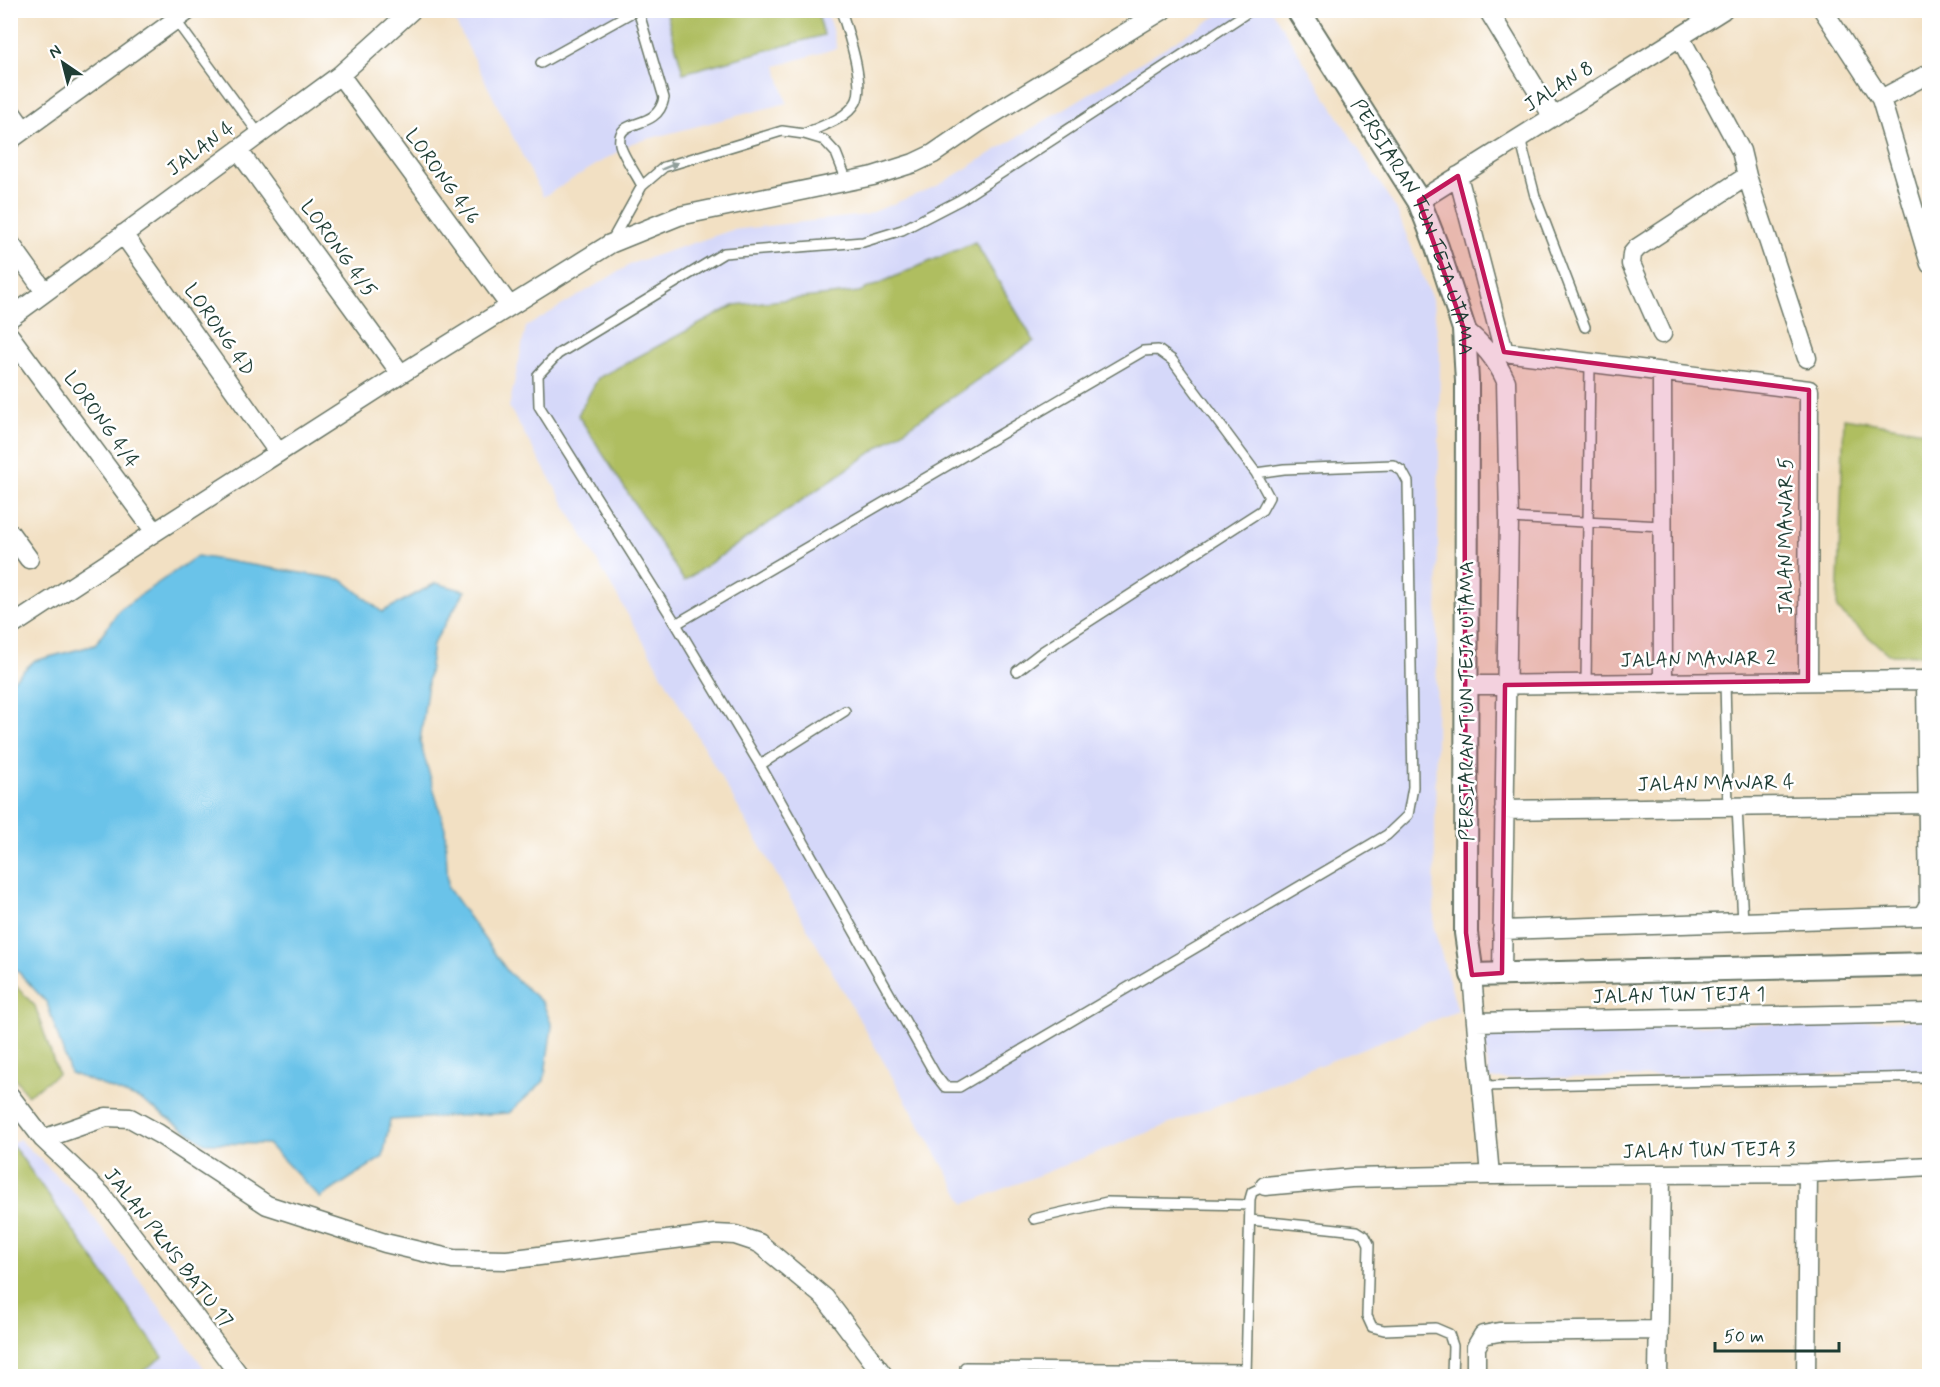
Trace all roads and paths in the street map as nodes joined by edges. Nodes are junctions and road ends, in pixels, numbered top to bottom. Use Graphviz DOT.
graph roads {
  1 [pos="412,10"];
  2 [pos="637,10"];
  3 [pos="841,10"];
  4 [pos="1163,10"];
  5 [pos="1251,10"];
  6 [pos="1488,10"];
  7 [pos="1724,10"];
  8 [pos="1823,10"];
  9 [pos="1303,12"];
  10 [pos="177,14"];
  11 [pos="1680,37"];
  12 [pos="541,63"];
  13 [pos="1929,73"];
  14 [pos="340,75"];
  15 [pos="1881,99"];
  16 [pos="10,103"];
  17 [pos="1553,117"];
  18 [pos="28,128"];
  19 [pos="259,134"];
  20 [pos="804,134"];
  21 [pos="1520,138"];
  22 [pos="10,140"];
  23 [pos="238,150"];
  24 [pos="1458,176"];
  25 [pos="1747,176"];
  26 [pos="848,181"];
  27 [pos="642,186"];
  28 [pos="1419,201"];
  29 [pos="123,234"];
  30 [pos="10,243"];
  31 [pos="610,244"];
  32 [pos="1929,264"];
  33 [pos="45,292"];
  34 [pos="508,305"];
  35 [pos="10,318"];
  36 [pos="1585,327"];
  37 [pos="1464,329"];
  38 [pos="1662,334"];
  39 [pos="10,336"];
  40 [pos="1501,358"];
  41 [pos="1807,358"];
  42 [pos="1590,363"];
  43 [pos="1662,372"];
  44 [pos="401,374"];
  45 [pos="278,452"];
  46 [pos="1256,473"];
  47 [pos="1509,518"];
  48 [pos="1589,522"];
  49 [pos="1662,526"];
  50 [pos="155,532"];
  51 [pos="10,533"];
  52 [pos="29,559"];
  53 [pos="676,624"];
  54 [pos="10,627"];
  55 [pos="1017,671"];
  56 [pos="1928,680"];
  57 [pos="1808,681"];
  58 [pos="1725,682"];
  59 [pos="1663,683"];
  60 [pos="1586,684"];
  61 [pos="1467,685"];
  62 [pos="1505,685"];
  63 [pos="845,711"];
  64 [pos="760,765"];
  65 [pos="1928,804"];
  66 [pos="1732,807"];
  67 [pos="1504,810"];
  68 [pos="1743,922"];
  69 [pos="1502,930"];
  70 [pos="1929,964"];
  71 [pos="1502,973"];
  72 [pos="1472,975"];
  73 [pos="1929,1013"];
  74 [pos="1476,1022"];
  75 [pos="1929,1077"];
  76 [pos="1482,1086"];
  77 [pos="14,1107"];
  78 [pos="43,1139"];
  79 [pos="1929,1166"];
  80 [pos="1808,1173"];
  81 [pos="1490,1175"];
  82 [pos="1661,1175"];
  83 [pos="1265,1186"];
  84 [pos="1249,1205"];
  85 [pos="1034,1220"];
  86 [pos="1250,1220"];
  87 [pos="1659,1330"];
  88 [pos="965,1367"];
  89 [pos="1246,1373"];
  90 [pos="240,1377"];
  91 [pos="884,1377"];
  92 [pos="1452,1377"];
  93 [pos="1476,1377"];
  94 [pos="1658,1377"];
  95 [pos="1806,1377"];
  1 -- 14 [label="street, JALAN 4"];
  2 -- 12 [label="lane"];
  2 -- 27 [label="lane"];
  3 -- 20 [label="lane"];
  4 -- 26 [label="street"];
  5 -- 53 [label="lane"];
  6 -- 17 [label="street"];
  7 -- 11 [label="street, JALAN 8"];
  8 -- 15 [label="street"];
  9 -- 28 [label="street, PERSIARAN TUN TEJA UTAMA"];
  10 -- 18 [label="street"];
  10 -- 19 [label="lane"];
  11 -- 17 [label="street, JALAN 8"];
  11 -- 25 [label="street"];
  13 -- 15 [label="street"];
  14 -- 19 [label="street, JALAN 4"];
  14 -- 34 [label="street, LORONG 4/6"];
  15 -- 32 [label="street"];
  16 -- 18 [label="lane"];
  17 -- 21 [label="street, JALAN 8"];
  18 -- 22 [label="street"];
  19 -- 23 [label="street, JALAN 4"];
  20 -- 26 [label="lane"];
  27 -- 20 [label="lane, one-way"];
  21 -- 24 [label="street, JALAN 8"];
  21 -- 36 [label="lane"];
  23 -- 29 [label="street, JALAN 4"];
  23 -- 44 [label="street, LORONG 4/5"];
  24 -- 28 [label="street, JALAN 8"];
  24 -- 40 [label="street"];
  25 -- 38 [label="street"];
  25 -- 41 [label="street"];
  26 -- 31 [label="street"];
  27 -- 31 [label="lane"];
  28 -- 37 [label="street, PERSIARAN TUN TEJA UTAMA"];
  29 -- 33 [label="street, JALAN 4"];
  29 -- 45 [label="street, LORONG 4D"];
  30 -- 33 [label="street"];
  31 -- 34 [label="street"];
  33 -- 35 [label="street, JALAN 4"];
  34 -- 44 [label="street"];
  37 -- 40 [label="street"];
  37 -- 61 [label="street, PERSIARAN TUN TEJA UTAMA"];
  39 -- 50 [label="street, LORONG 4/4"];
  40 -- 42 [label="street"];
  40 -- 47 [label="street"];
  42 -- 43 [label="street"];
  42 -- 48 [label="lane"];
  43 -- 49 [label="street"];
  43 -- 57 [label="street, JALAN MAWAR 5"];
  44 -- 45 [label="street"];
  45 -- 50 [label="street"];
  46 -- 53 [label="lane"];
  46 -- 55 [label="lane"];
  46 -- 64 [label="lane"];
  47 -- 48 [label="lane"];
  47 -- 62 [label="street"];
  48 -- 49 [label="lane"];
  48 -- 60 [label="lane"];
  49 -- 59 [label="street"];
  50 -- 54 [label="street"];
  51 -- 52 [label="street"];
  53 -- 64 [label="lane"];
  56 -- 57 [label="street, JALAN MAWAR 2"];
  56 -- 65 [label="street"];
  57 -- 58 [label="street, JALAN MAWAR 2"];
  58 -- 59 [label="street, JALAN MAWAR 2"];
  58 -- 66 [label="lane"];
  59 -- 60 [label="street, JALAN MAWAR 2"];
  60 -- 62 [label="street, JALAN MAWAR 2"];
  61 -- 62 [label="street, JALAN MAWAR 2"];
  61 -- 72 [label="street, PERSIARAN TUN TEJA UTAMA"];
  62 -- 67 [label="street"];
  63 -- 64 [label="lane"];
  65 -- 66 [label="street, JALAN MAWAR 4"];
  65 -- 68 [label="street"];
  66 -- 67 [label="street, JALAN MAWAR 4"];
  66 -- 68 [label="lane"];
  67 -- 69 [label="street"];
  68 -- 69 [label="street"];
  69 -- 71 [label="street"];
  70 -- 71 [label="street"];
  71 -- 72 [label="street"];
  72 -- 74 [label="street"];
  73 -- 74 [label="street, JALAN TUN TEJA 1"];
  74 -- 76 [label="street"];
  75 -- 76 [label="lane"];
  76 -- 81 [label="street"];
  77 -- 78 [label="street, JALAN PKNS BATU 17"];
  78 -- 90 [label="street, JALAN PKNS BATU 17"];
  78 -- 91 [label="street"];
  79 -- 80 [label="street, JALAN TUN TEJA 3"];
  80 -- 82 [label="street, JALAN TUN TEJA 3"];
  80 -- 95 [label="street"];
  81 -- 82 [label="street, JALAN TUN TEJA 3"];
  81 -- 83 [label="street, JALAN TUN TEJA 3"];
  82 -- 87 [label="street"];
  83 -- 84 [label="lane"];
  84 -- 85 [label="lane"];
  84 -- 86 [label="lane"];
  86 -- 89 [label="lane"];
  86 -- 92 [label="lane"];
  87 -- 93 [label="street"];
  87 -- 94 [label="street"];
  88 -- 89 [label="lane"];
}
